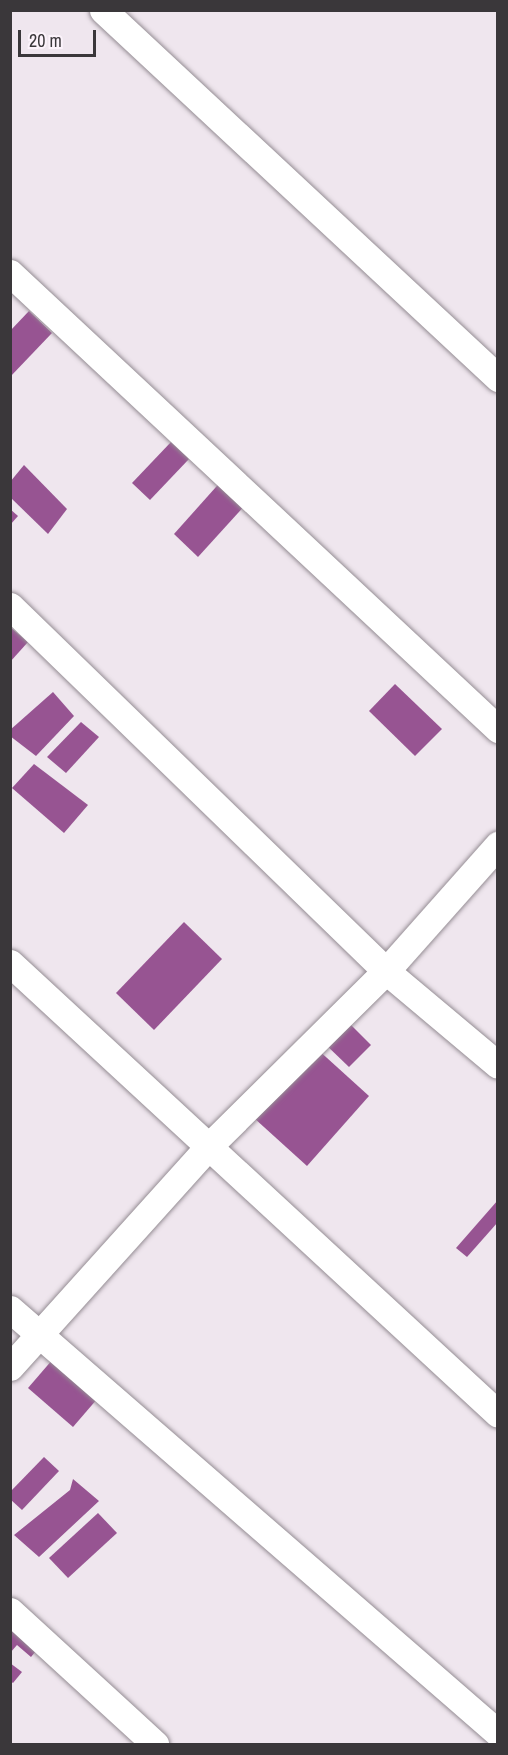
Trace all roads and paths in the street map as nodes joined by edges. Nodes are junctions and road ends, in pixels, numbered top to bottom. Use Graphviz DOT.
graph roads {
  1 [pos="103,10"];
  2 [pos="10,273"];
  3 [pos="498,378"];
  4 [pos="10,606"];
  5 [pos="498,729"];
  6 [pos="498,845"];
  7 [pos="10,963"];
  8 [pos="386,971"];
  9 [pos="498,1065"];
  10 [pos="208,1147"];
  11 [pos="10,1310"];
  12 [pos="40,1336"];
  13 [pos="10,1367"];
  14 [pos="498,1414"];
  15 [pos="10,1611"];
  16 [pos="498,1733"];
  17 [pos="155,1744"];
  1 -- 3 [label="street"];
  2 -- 5 [label="street"];
  4 -- 8 [label="street"];
  6 -- 8 [label="street"];
  7 -- 10 [label="street"];
  8 -- 9 [label="street"];
  8 -- 10 [label="street"];
  10 -- 12 [label="street"];
  10 -- 14 [label="street"];
  11 -- 12 [label="street"];
  12 -- 13 [label="street"];
  12 -- 16 [label="street"];
  15 -- 17 [label="street"];
}
